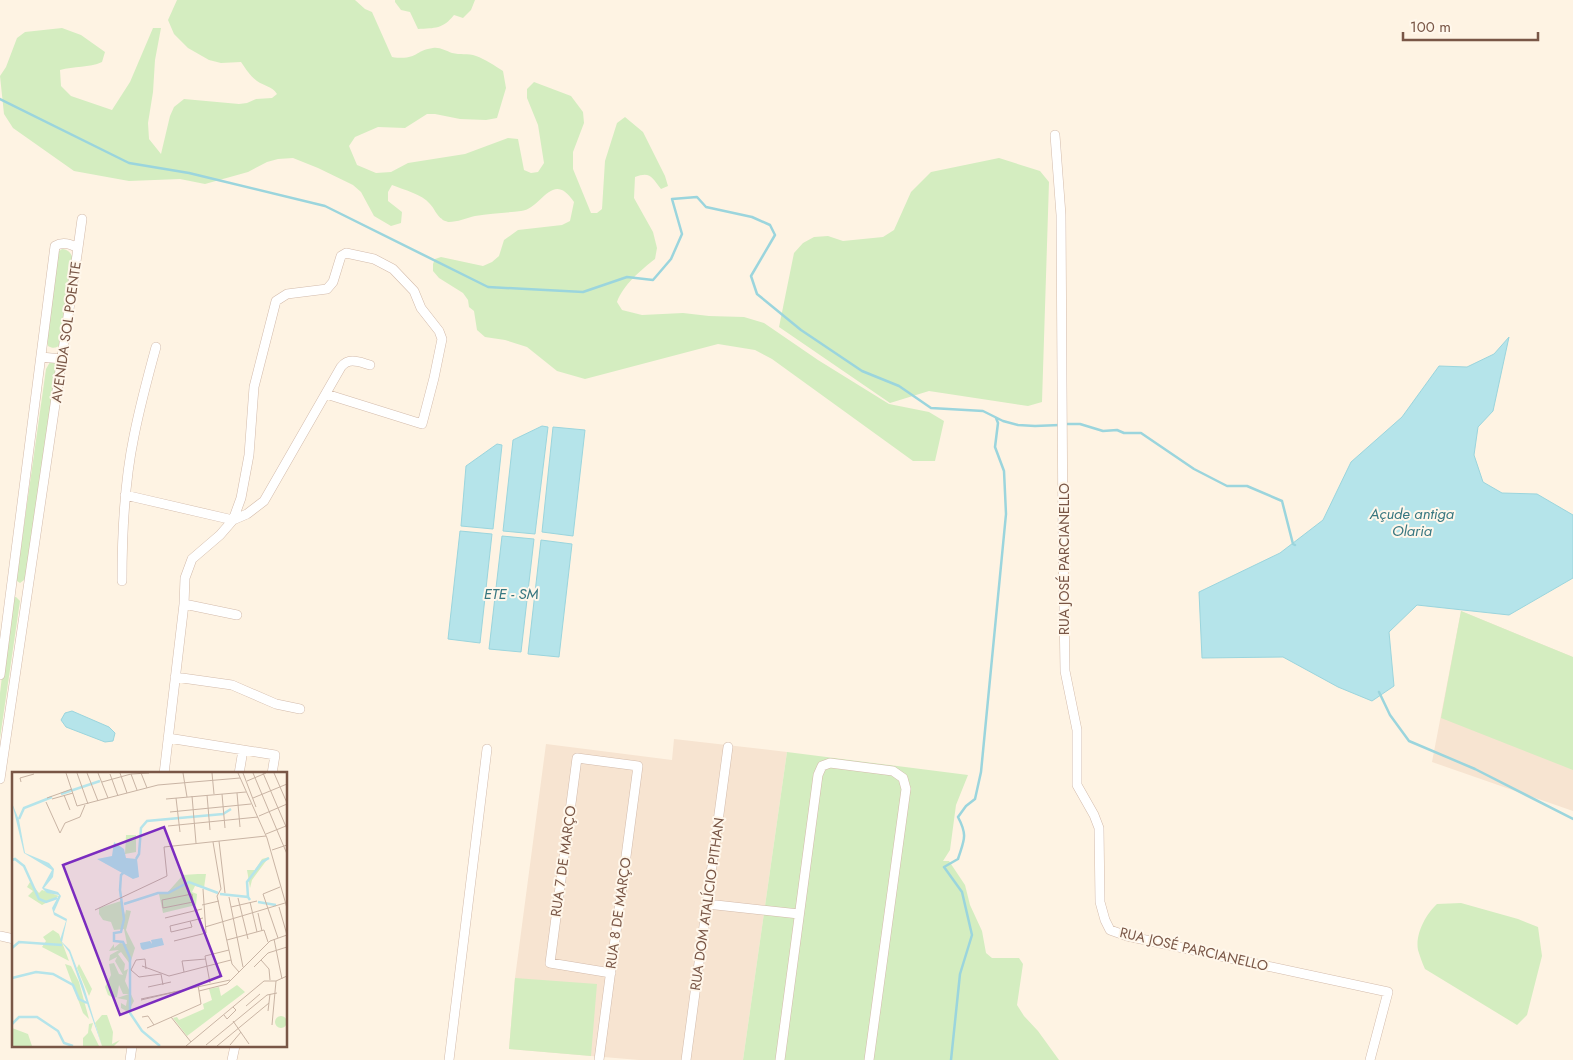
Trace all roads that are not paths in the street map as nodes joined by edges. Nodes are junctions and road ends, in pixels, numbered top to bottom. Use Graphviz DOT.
graph roads {
  1 [pos="1055,136"];
  2 [pos="82,219"];
  3 [pos="78,248"];
  4 [pos="156,347"];
  5 [pos="41,357"];
  6 [pos="62,359"];
  7 [pos="370,365"];
  8 [pos="326,394"];
  9 [pos="125,495"];
  10 [pos="233,520"];
  11 [pos="122,581"];
  12 [pos="11,590"];
  13 [pos="27,593"];
  14 [pos="184,604"];
  15 [pos="237,614"];
  16 [pos="0,675"];
  17 [pos="175,677"];
  18 [pos="300,709"];
  19 [pos="168,738"];
  20 [pos="728,747"];
  21 [pos="487,748"];
  22 [pos="243,750"];
  23 [pos="638,766"];
  24 [pos="164,772"];
  25 [pos="239,772"];
  26 [pos="272,772"];
  27 [pos="0,780"];
  28 [pos="707,904"];
  29 [pos="799,914"];
  30 [pos="611,973"];
  31 [pos="449,1060"];
  32 [pos="599,1060"];
  33 [pos="686,1060"];
  34 [pos="780,1060"];
  35 [pos="869,1060"];
  36 [pos="1370,1060"];
  1 -- 36 [label="street, RUA JOSÉ PARCIANELLO"];
  2 -- 3 [label="street"];
  3 -- 5 [label="street, AVENIDA SOL POENTE"];
  3 -- 6 [label="street, AVENIDA SOL POENTE"];
  4 -- 9 [label="street"];
  5 -- 6 [label="street"];
  5 -- 12 [label="street, AVENIDA SOL POENTE"];
  6 -- 13 [label="street, AVENIDA SOL POENTE"];
  7 -- 8 [label="street"];
  8 -- 10 [label="street"];
  8 -- 10 [label="street"];
  9 -- 10 [label="street"];
  9 -- 11 [label="street"];
  10 -- 14 [label="street"];
  12 -- 13 [label="street"];
  12 -- 16 [label="street, AVENIDA SOL POENTE"];
  13 -- 27 [label="street, AVENIDA SOL POENTE"];
  14 -- 15 [label="street"];
  14 -- 17 [label="street"];
  17 -- 18 [label="street"];
  17 -- 19 [label="street"];
  19 -- 22 [label="street"];
  19 -- 24 [label="street"];
  20 -- 28 [label="street, RUA DOM ATALÍCIO PITHAN"];
  21 -- 31 [label="street"];
  22 -- 25 [label="street"];
  22 -- 26 [label="street"];
  23 -- 30 [label="street, RUA 8 DE MARÇO"];
  23 -- 30 [label="street, RUA 7 DE MARÇO"];
  28 -- 29 [label="street"];
  28 -- 33 [label="street, RUA DOM ATALÍCIO PITHAN"];
  29 -- 34 [label="street"];
  29 -- 35 [label="street"];
  30 -- 32 [label="street, RUA 8 DE MARÇO"];
}
